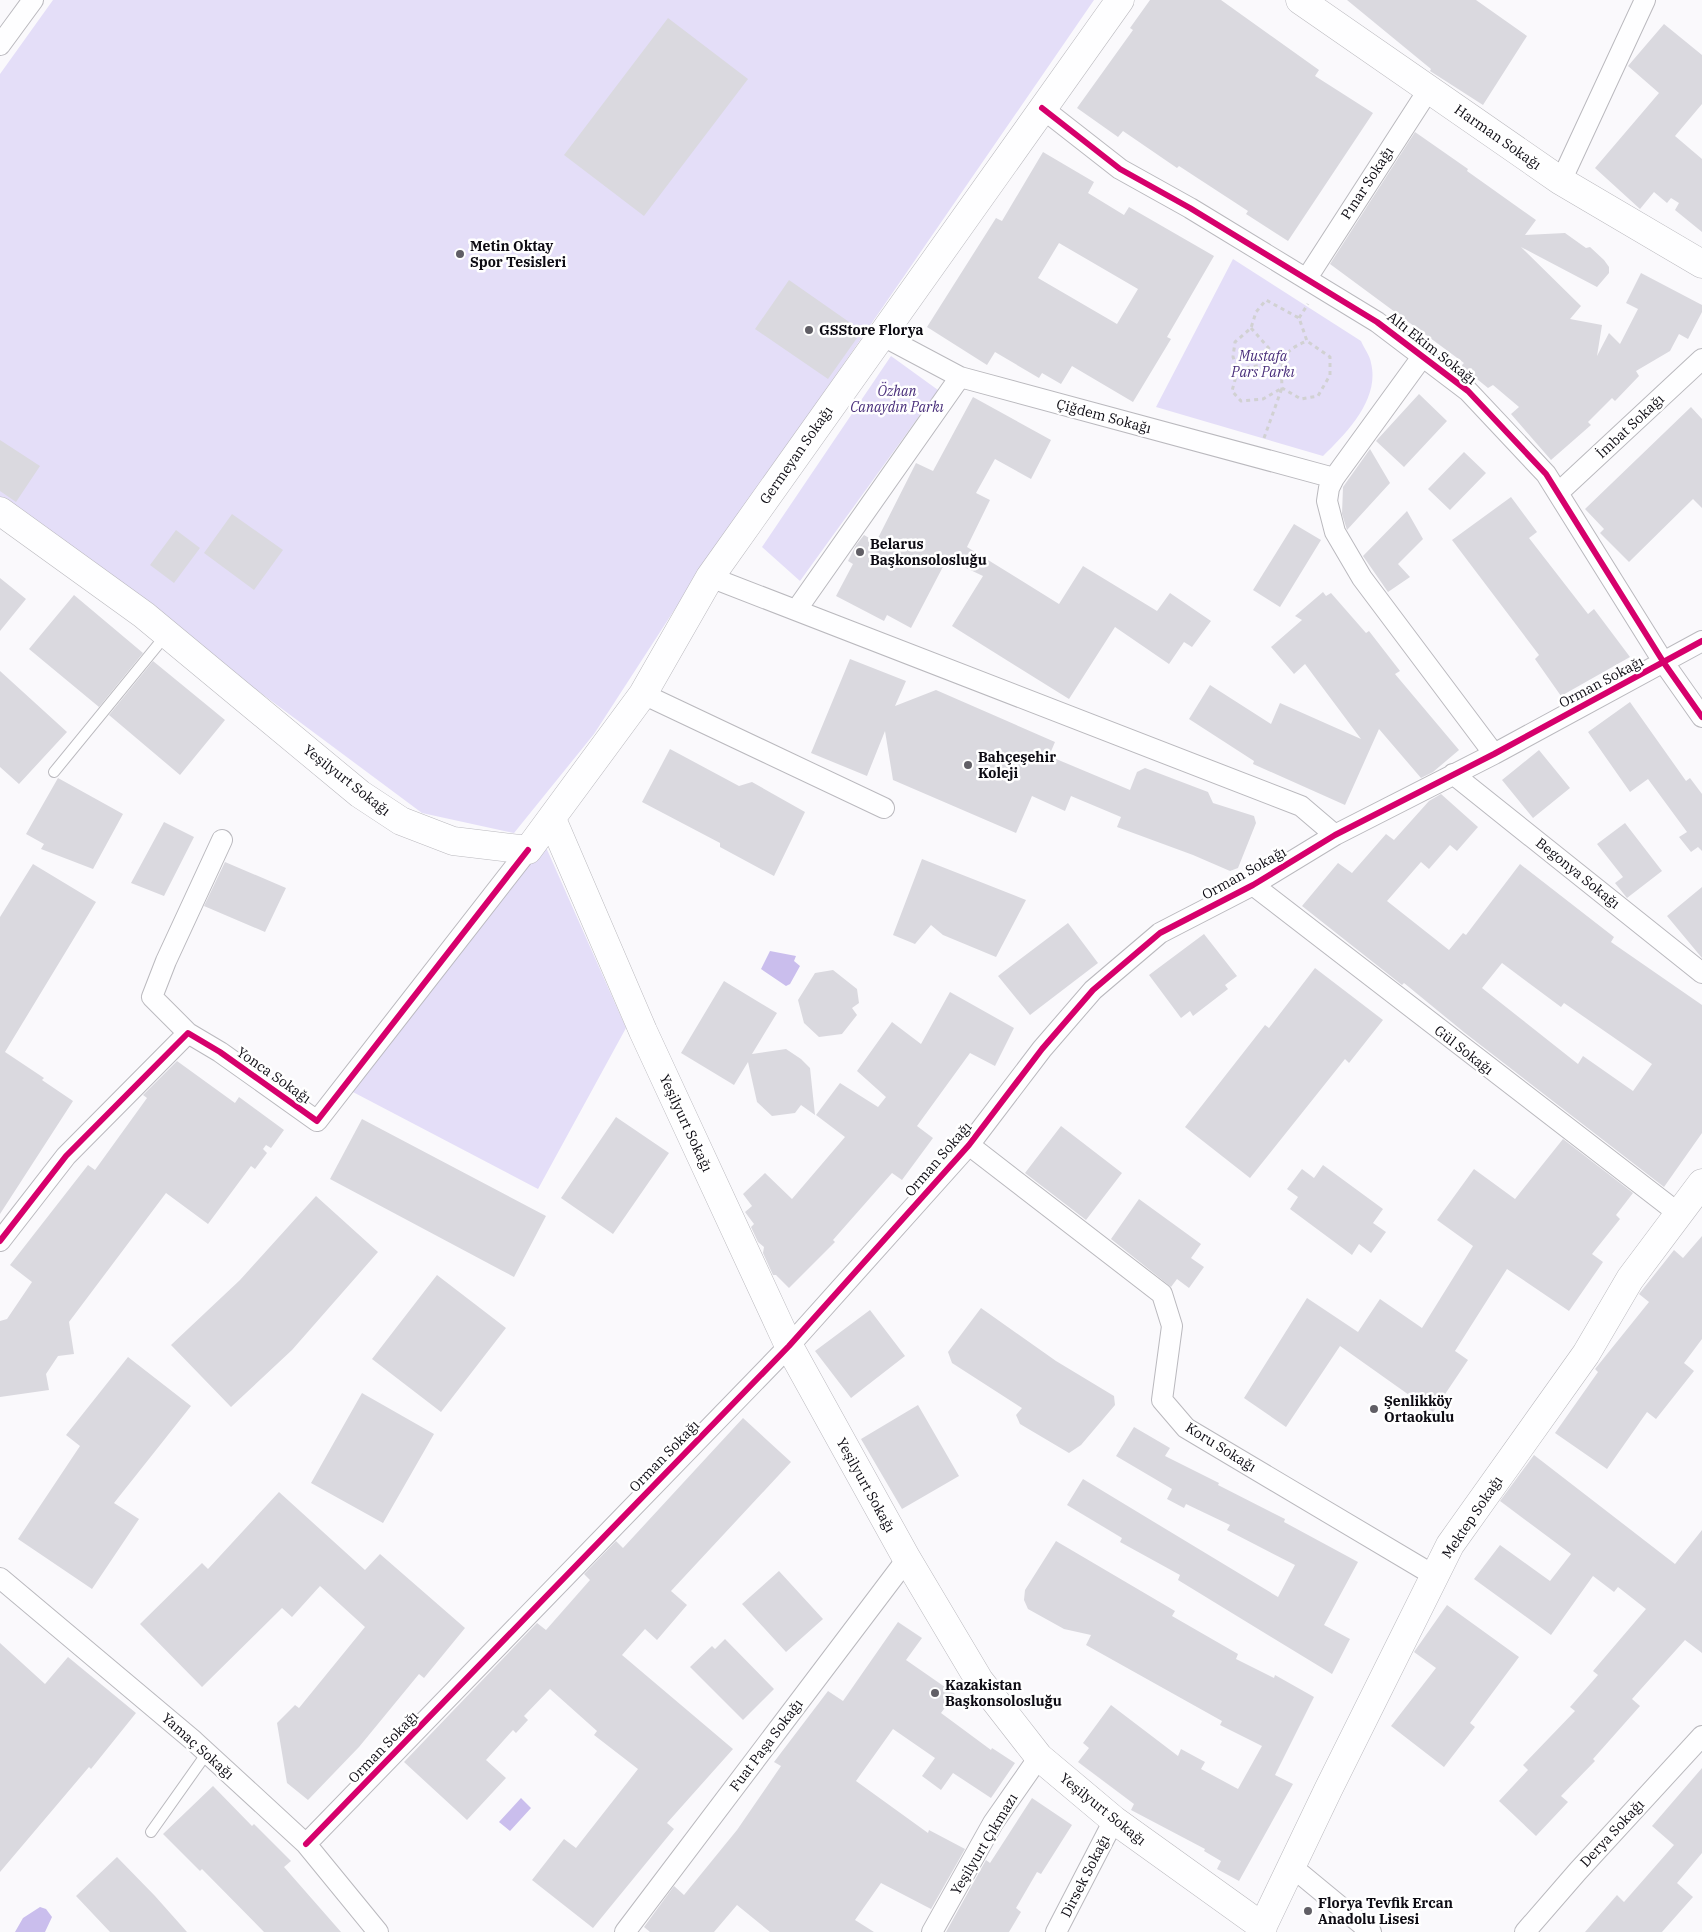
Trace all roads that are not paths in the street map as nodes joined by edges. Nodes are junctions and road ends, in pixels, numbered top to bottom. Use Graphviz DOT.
graph roads {
  1 [pos="33,0"];
  2 [pos="1120,0"];
  3 [pos="1300,0"];
  4 [pos="1645,0"];
  5 [pos="0,46"];
  6 [pos="1428,89"];
  7 [pos="1042,108"];
  8 [pos="1561,181"];
  9 [pos="1702,264"];
  10 [pos="1307,278"];
  11 [pos="881,335"];
  12 [pos="1422,357"];
  13 [pos="1702,359"];
  14 [pos="960,377"];
  15 [pos="1334,478"];
  16 [pos="1558,493"];
  17 [pos="0,511"];
  18 [pos="710,577"];
  19 [pos="797,609"];
  20 [pos="167,634"];
  21 [pos="1702,640"];
  22 [pos="1664,663"];
  23 [pos="643,694"];
  24 [pos="1702,717"];
  25 [pos="1494,754"];
  26 [pos="54,772"];
  27 [pos="1453,774"];
  28 [pos="884,808"];
  29 [pos="552,819"];
  30 [pos="1335,835"];
  31 [pos="222,840"];
  32 [pos="528,850"];
  33 [pos="1252,885"];
  34 [pos="1702,973"];
  35 [pos="188,1033"];
  36 [pos="969,1145"];
  37 [pos="1702,1183"];
  38 [pos="1678,1214"];
  39 [pos="0,1241"];
  40 [pos="789,1346"];
  41 [pos="907,1559"];
  42 [pos="1435,1576"];
  43 [pos="0,1578"];
  44 [pos="1702,1736"];
  45 [pos="207,1753"];
  46 [pos="1039,1757"];
  47 [pos="1114,1820"];
  48 [pos="151,1832"];
  49 [pos="306,1844"];
  50 [pos="1291,1866"];
  51 [pos="1262,1930"];
  52 [pos="378,1932"];
  53 [pos="625,1932"];
  54 [pos="932,1932"];
  55 [pos="1056,1932"];
  56 [pos="1372,1932"];
  57 [pos="1525,1932"];
  1 -- 5 [label="street"];
  2 -- 7 [label="main road, Germeyan Sokağı"];
  3 -- 6 [label="main road, Harman Sokağı"];
  4 -- 8 [label="street"];
  6 -- 8 [label="main road, Harman Sokağı"];
  6 -- 10 [label="street, Pınar Sokağı"];
  7 -- 10 [label="street, Altı Ekim Sokağı"];
  7 -- 11 [label="main road, Germeyan Sokağı"];
  8 -- 9 [label="main road, Harman Sokağı"];
  10 -- 12 [label="street, Altı Ekim Sokağı"];
  11 -- 14 [label="street, Çiğdem Sokağı"];
  11 -- 18 [label="main road, Germeyan Sokağı"];
  12 -- 15 [label="street, Altı Ekim Sokağı"];
  12 -- 16 [label="street, Altı Ekim Sokağı"];
  13 -- 16 [label="street, İmbat Sokağı"];
  14 -- 15 [label="street, Çiğdem Sokağı"];
  14 -- 19 [label="street"];
  15 -- 25 [label="street, Altı Ekim Sokağı"];
  16 -- 22 [label="street, Altı Ekim Sokağı"];
  17 -- 20 [label="main road, Yeşilyurt Sokağı"];
  18 -- 19 [label="street"];
  18 -- 23 [label="main road, Germeyan Sokağı"];
  19 -- 30 [label="street"];
  20 -- 26 [label="lane"];
  20 -- 32 [label="main road, Yeşilyurt Sokağı"];
  21 -- 22 [label="street, Orman Sokağı"];
  22 -- 24 [label="street, Altı Ekim Sokağı"];
  22 -- 25 [label="street, Orman Sokağı"];
  23 -- 28 [label="street"];
  23 -- 29 [label="main road, Germeyan Sokağı"];
  25 -- 27 [label="street, Orman Sokağı"];
  27 -- 30 [label="street, Orman Sokağı"];
  27 -- 34 [label="street, Begonya Sokağı"];
  29 -- 32 [label="main road"];
  29 -- 40 [label="main road, Yeşilyurt Sokağı"];
  30 -- 33 [label="street, Orman Sokağı"];
  31 -- 35 [label="street, Yonca Sokağı"];
  32 -- 35 [label="street, Yonca Sokağı"];
  33 -- 36 [label="street, Orman Sokağı"];
  33 -- 38 [label="street, Gül Sokağı"];
  35 -- 39 [label="street"];
  36 -- 40 [label="street, Orman Sokağı"];
  36 -- 42 [label="street, Koru Sokağı"];
  37 -- 38 [label="main road, Mektep Sokağı"];
  38 -- 42 [label="main road, Mektep Sokağı"];
  40 -- 41 [label="main road, Yeşilyurt Sokağı"];
  40 -- 49 [label="street, Orman Sokağı"];
  41 -- 46 [label="main road, Yeşilyurt Sokağı"];
  41 -- 53 [label="street, Fuat Paşa Sokağı"];
  42 -- 50 [label="main road, Mektep Sokağı"];
  43 -- 45 [label="street, Yamaç Sokağı"];
  44 -- 57 [label="street, Derya Sokağı"];
  45 -- 48 [label="lane"];
  45 -- 49 [label="street, Yamaç Sokağı"];
  46 -- 47 [label="main road, Yeşilyurt Sokağı"];
  46 -- 54 [label="street, Yeşilyurt Çıkmazı"];
  47 -- 51 [label="main road, Yeşilyurt Sokağı"];
  47 -- 55 [label="street, Dirsek Sokağı"];
  49 -- 52 [label="street, Yamaç Sokağı"];
  50 -- 51 [label="main road, Mektep Sokağı"];
  50 -- 56 [label="street"];
}
